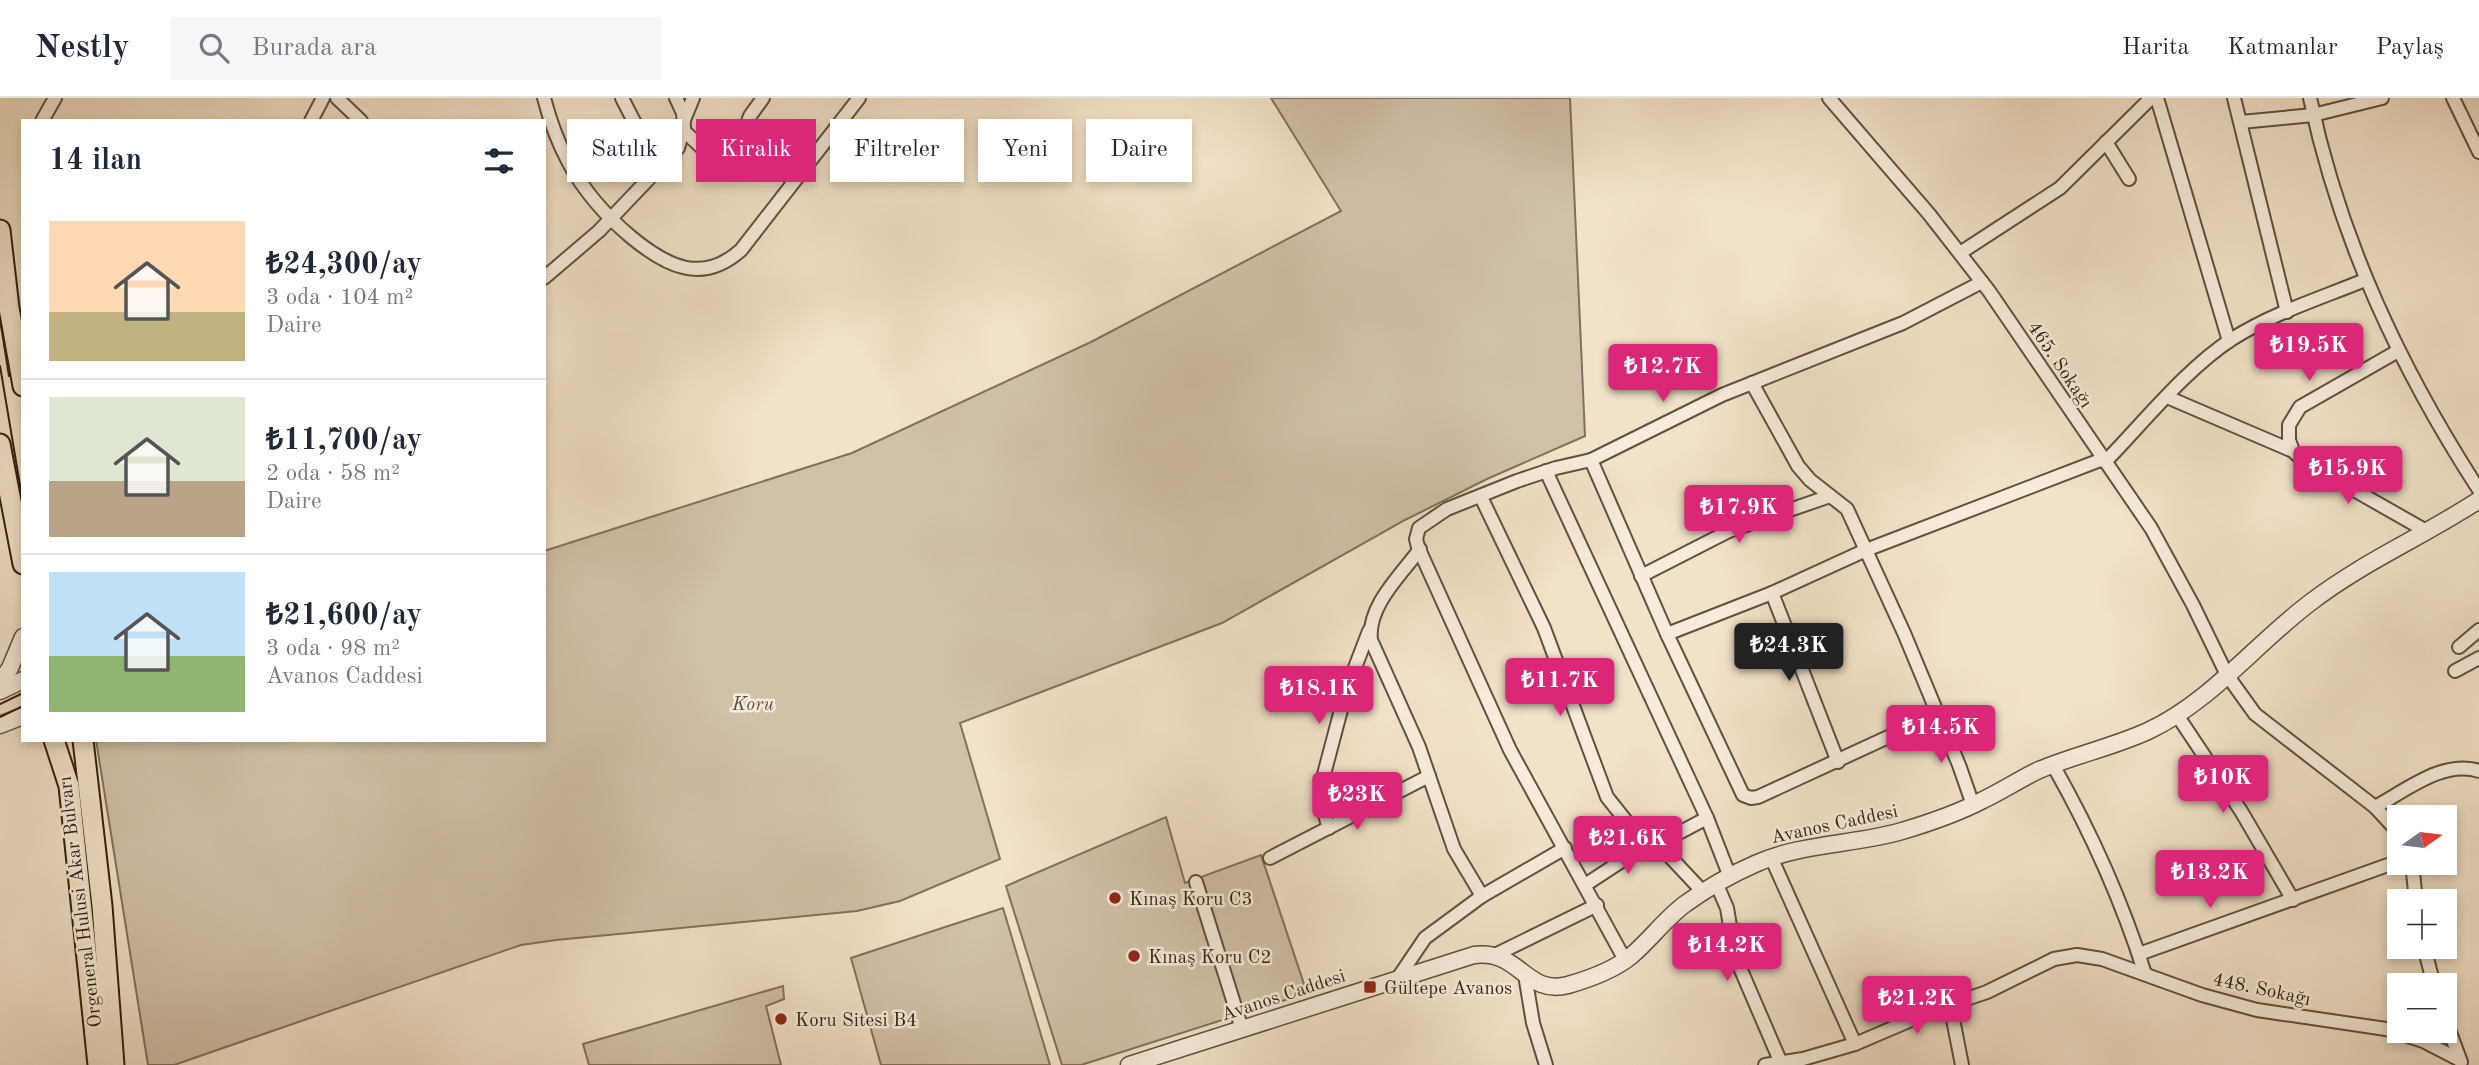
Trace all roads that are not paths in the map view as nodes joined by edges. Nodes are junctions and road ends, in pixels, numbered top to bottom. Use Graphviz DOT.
graph roads {
  1 [pos="55,98"];
  2 [pos="323,98"];
  3 [pos="337,98"];
  4 [pos="544,98"];
  5 [pos="622,98"];
  6 [pos="676,98"];
  7 [pos="693,98"];
  8 [pos="762,98"];
  9 [pos="859,98"];
  10 [pos="1829,98"];
  11 [pos="2151,98"];
  12 [pos="2157,98"];
  13 [pos="2234,98"];
  14 [pos="2310,98"];
  15 [pos="2382,98"];
  16 [pos="2453,98"];
  17 [pos="2313,115"];
  18 [pos="43,119"];
  19 [pos="312,119"];
  20 [pos="359,119"];
  21 [pos="632,119"];
  22 [pos="2241,122"];
  23 [pos="684,126"];
  24 [pos="682,133"];
  25 [pos="2106,142"];
  26 [pos="2479,152"];
  27 [pos="2129,178"];
  28 [pos="646,182"];
  29 [pos="610,219"];
  30 [pos="0,230"];
  31 [pos="1959,253"];
  32 [pos="546,276"];
  33 [pos="2365,280"];
  34 [pos="1982,282"];
  35 [pos="16,310"];
  36 [pos="2287,312"];
  37 [pos="2229,341"];
  38 [pos="2398,351"];
  39 [pos="21,364"];
  40 [pos="1752,383"];
  41 [pos="2167,397"];
  42 [pos="0,444"];
  43 [pos="2293,451"];
  44 [pos="1591,460"];
  45 [pos="2104,461"];
  46 [pos="1546,471"];
  47 [pos="5,489"];
  48 [pos="2479,490"];
  49 [pos="1481,496"];
  50 [pos="1830,496"];
  51 [pos="2479,500"];
  52 [pos="2428,532"];
  53 [pos="1420,550"];
  54 [pos="1866,550"];
  55 [pos="21,556"];
  56 [pos="1641,576"];
  57 [pos="1772,593"];
  58 [pos="1370,628"];
  59 [pos="2479,630"];
  60 [pos="1667,634"];
  61 [pos="21,642"];
  62 [pos="2459,647"];
  63 [pos="2479,658"];
  64 [pos="2455,671"];
  65 [pos="2227,675"];
  66 [pos="21,681"];
  67 [pos="0,683"];
  68 [pos="0,691"];
  69 [pos="1936,715"];
  70 [pos="2177,715"];
  71 [pos="83,742"];
  72 [pos="54,746"];
  73 [pos="1838,762"];
  74 [pos="2053,765"];
  75 [pos="2479,771"];
  76 [pos="1429,776"];
  77 [pos="1973,805"];
  78 [pos="2375,807"];
  79 [pos="1707,818"];
  80 [pos="2387,820"];
  81 [pos="1329,828"];
  82 [pos="1655,842"];
  83 [pos="1565,848"];
  84 [pos="1270,858"];
  85 [pos="1771,858"];
  86 [pos="2387,865"];
  87 [pos="1196,882"];
  88 [pos="1585,884"];
  89 [pos="1717,885"];
  90 [pos="1482,897"];
  91 [pos="2293,900"];
  92 [pos="1597,905"];
  93 [pos="2139,954"];
  94 [pos="1495,955"];
  95 [pos="1625,960"];
  96 [pos="2145,974"];
  97 [pos="1525,975"];
  98 [pos="1398,978"];
  99 [pos="1950,1004"];
  100 [pos="1242,1029"];
  101 [pos="2454,1043"];
  102 [pos="1855,1044"];
  103 [pos="1781,1063"];
  104 [pos="2461,1063"];
  105 [pos="98,1065"];
  106 [pos="114,1065"];
  107 [pos="1129,1065"];
  108 [pos="1546,1065"];
  109 [pos="1765,1065"];
  110 [pos="1962,1065"];
  1 -- 18 [label="street"];
  2 -- 19 [label="street"];
  3 -- 20 [label="street"];
  4 -- 29 [label="street"];
  5 -- 21 [label="street"];
  6 -- 23 [label="street"];
  7 -- 23 [label="street"];
  8 -- 23 [label="street"];
  9 -- 29 [label="street"];
  10 -- 31 [label="street, 465. Sokağı"];
  11 -- 25 [label="street"];
  12 -- 37 [label="street"];
  13 -- 22 [label="street"];
  14 -- 17 [label="street"];
  15 -- 17 [label="street"];
  16 -- 26 [label="street"];
  17 -- 22 [label="street"];
  17 -- 33 [label="street"];
  22 -- 36 [label="street"];
  23 -- 24 [label="street"];
  25 -- 27 [label="street"];
  25 -- 31 [label="street"];
  28 -- 29 [label="street"];
  29 -- 32 [label="street"];
  30 -- 35 [label="main road"];
  31 -- 34 [label="street, 465. Sokağı"];
  33 -- 36 [label="street"];
  33 -- 38 [label="street"];
  34 -- 40 [label="street"];
  34 -- 45 [label="street, 465. Sokağı"];
  35 -- 39 [label="main road"];
  36 -- 37 [label="street"];
  37 -- 41 [label="street"];
  38 -- 43 [label="street"];
  38 -- 48 [label="street"];
  40 -- 44 [label="street"];
  40 -- 50 [label="street"];
  41 -- 43 [label="street"];
  41 -- 45 [label="street"];
  42 -- 47 [label="main road"];
  43 -- 52 [label="street"];
  44 -- 46 [label="street"];
  44 -- 56 [label="street"];
  45 -- 54 [label="street"];
  45 -- 65 [label="street, 465. Sokağı"];
  46 -- 49 [label="street"];
  46 -- 79 [label="street"];
  47 -- 55 [label="main road"];
  49 -- 53 [label="street"];
  49 -- 82 [label="street"];
  50 -- 54 [label="street"];
  50 -- 56 [label="street"];
  51 -- 52 [label="street, Avanos Caddesi"];
  52 -- 65 [label="street, Avanos Caddesi"];
  53 -- 58 [label="street"];
  53 -- 83 [label="street"];
  54 -- 57 [label="street"];
  54 -- 69 [label="street"];
  56 -- 60 [label="street"];
  57 -- 60 [label="street"];
  57 -- 73 [label="street"];
  58 -- 76 [label="street"];
  58 -- 81 [label="street"];
  59 -- 62 [label="street"];
  60 -- 73 [label="street"];
  61 -- 67 [label="street"];
  63 -- 64 [label="street"];
  65 -- 70 [label="street, Avanos Caddesi"];
  65 -- 78 [label="street, 465. Sokağı"];
  66 -- 68 [label="street"];
  69 -- 73 [label="street"];
  69 -- 77 [label="street"];
  70 -- 74 [label="street, Avanos Caddesi"];
  70 -- 91 [label="street"];
  71 -- 106 [label="main road, Orgeneral Hulusi Akar Bulvarı"];
  72 -- 105 [label="main road, Orgeneral Hulusi Akar Bulvarı"];
  74 -- 77 [label="street, Avanos Caddesi"];
  74 -- 93 [label="street"];
  75 -- 78 [label="street"];
  76 -- 81 [label="street"];
  76 -- 90 [label="street"];
  77 -- 85 [label="street, Avanos Caddesi"];
  78 -- 80 [label="street, 465. Sokağı"];
  79 -- 82 [label="street"];
  79 -- 89 [label="street"];
  81 -- 84 [label="street"];
  82 -- 88 [label="street"];
  82 -- 89 [label="street"];
  83 -- 88 [label="street"];
  83 -- 90 [label="street"];
  85 -- 89 [label="street, Avanos Caddesi"];
  85 -- 102 [label="street"];
  86 -- 91 [label="street"];
  87 -- 100 [label="street"];
  88 -- 92 [label="street"];
  89 -- 95 [label="street, Avanos Caddesi"];
  89 -- 103 [label="street"];
  90 -- 98 [label="street"];
  91 -- 93 [label="street"];
  92 -- 94 [label="street"];
  92 -- 95 [label="street"];
  93 -- 96 [label="street"];
  94 -- 97 [label="street, Avanos Caddesi"];
  94 -- 98 [label="street, Avanos Caddesi"];
  95 -- 97 [label="street, Avanos Caddesi"];
  96 -- 99 [label="street, 448. Sokağı"];
  96 -- 104 [label="street, 448. Sokağı"];
  97 -- 108 [label="street"];
  98 -- 100 [label="street, Avanos Caddesi"];
  99 -- 102 [label="street"];
  99 -- 110 [label="street"];
  100 -- 107 [label="street, Avanos Caddesi"];
  101 -- 104 [label="street"];
  102 -- 103 [label="street"];
  103 -- 109 [label="street"];
}
